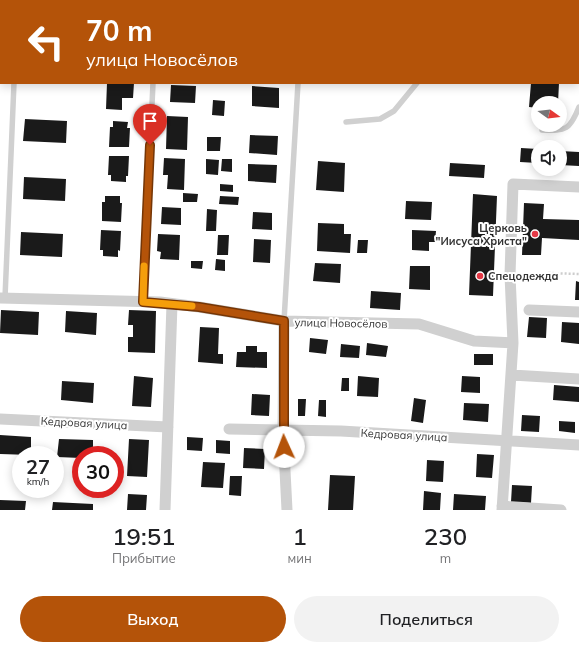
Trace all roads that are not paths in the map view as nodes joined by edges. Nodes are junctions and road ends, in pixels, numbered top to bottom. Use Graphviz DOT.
graph roads {
  1 [pos="14,84"];
  2 [pos="153,84"];
  3 [pos="298,84"];
  4 [pos="416,84"];
  5 [pos="579,107"];
  6 [pos="346,122"];
  7 [pos="567,127"];
  8 [pos="579,186"];
  9 [pos="2,298"];
  10 [pos="143,302"];
  11 [pos="172,304"];
  12 [pos="528,310"];
  13 [pos="579,312"];
  14 [pos="284,321"];
  15 [pos="513,343"];
  16 [pos="512,375"];
  17 [pos="579,378"];
  18 [pos="0,419"];
  19 [pos="168,427"];
  20 [pos="228,429"];
  21 [pos="283,431"];
  22 [pos="508,442"];
  23 [pos="579,445"];
  24 [pos="502,508"];
  25 [pos="165,510"];
  26 [pos="287,510"];
  27 [pos="561,510"];
  1 -- 9 [label="lane"];
  2 -- 10 [label="lane"];
  3 -- 14 [label="lane"];
  4 -- 6 [label="lane"];
  5 -- 7 [label="lane"];
  8 -- 15 [label="street"];
  9 -- 10 [label="street, улица Новосёлов"];
  10 -- 11 [label="street, улица Новосёлов"];
  11 -- 14 [label="street, улица Новосёлов"];
  11 -- 19 [label="street"];
  12 -- 13 [label="street"];
  14 -- 15 [label="street, улица Новосёлов"];
  14 -- 21 [label="street"];
  15 -- 16 [label="street"];
  16 -- 17 [label="street"];
  16 -- 22 [label="street"];
  18 -- 19 [label="street, Кедровая улица"];
  19 -- 25 [label="street"];
  20 -- 21 [label="street, Кедровая улица"];
  21 -- 22 [label="street, Кедровая улица"];
  21 -- 26 [label="street"];
  22 -- 23 [label="street, Кедровая улица"];
  22 -- 24 [label="street"];
  24 -- 27 [label="street"];
}
